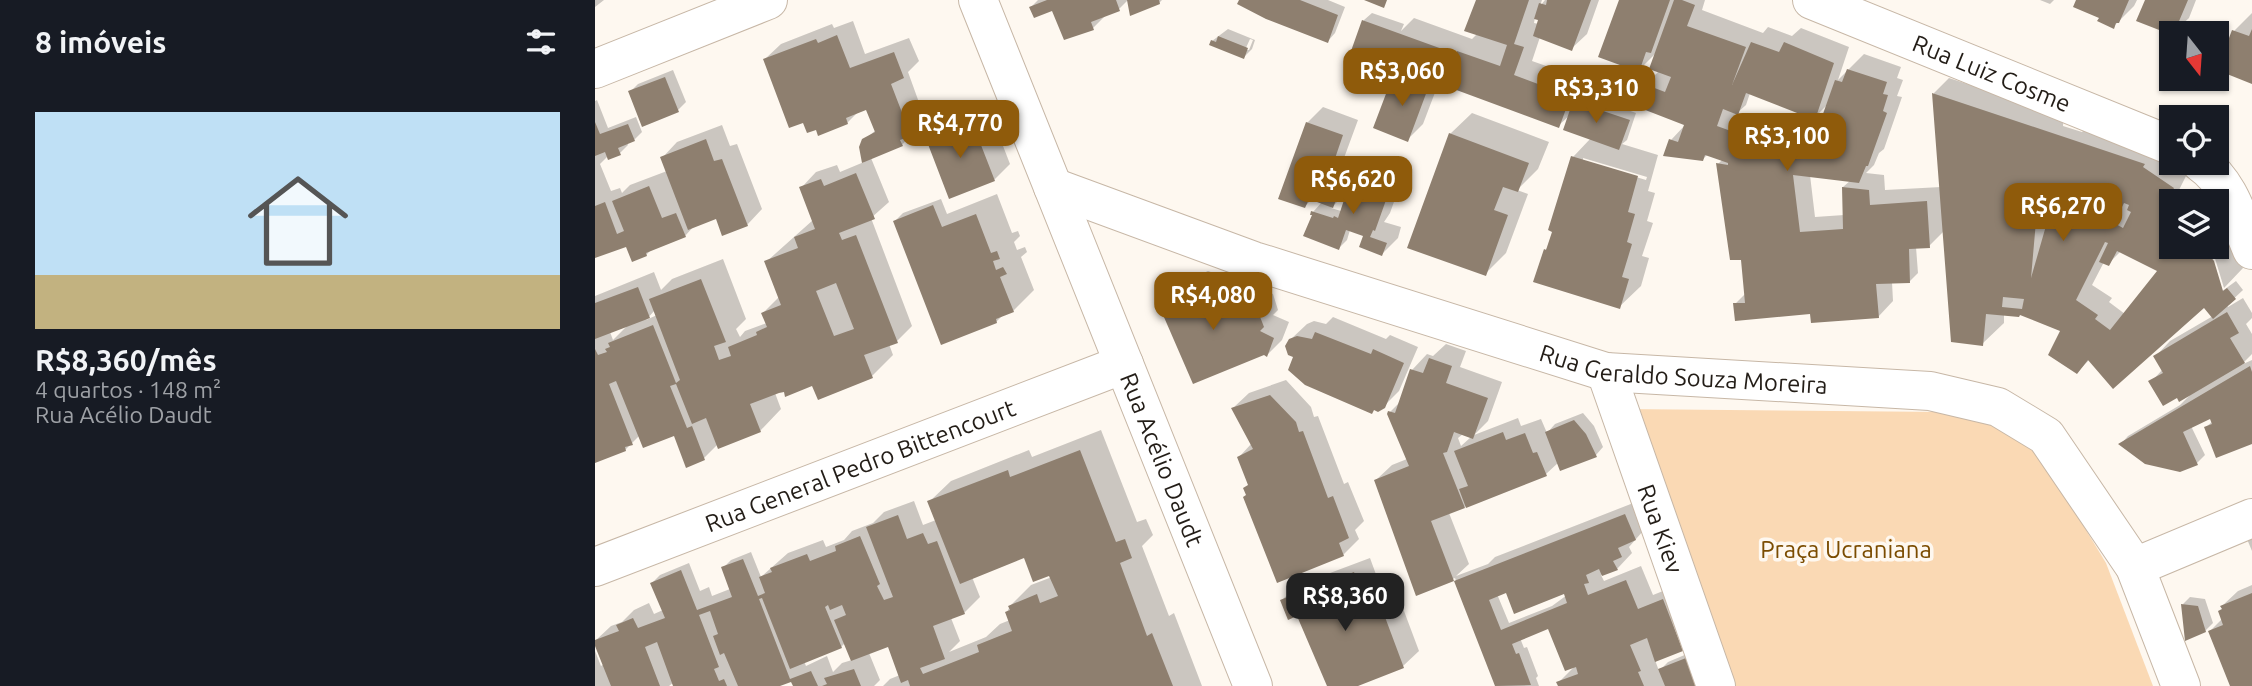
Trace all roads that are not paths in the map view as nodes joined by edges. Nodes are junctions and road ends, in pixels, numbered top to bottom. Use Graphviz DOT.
graph roads {
  1 [pos="768,0"];
  2 [pos="978,0"];
  3 [pos="1812,0"];
  4 [pos="595,69"];
  5 [pos="2159,141"];
  6 [pos="2214,175"];
  7 [pos="1053,187"];
  8 [pos="2252,250"];
  9 [pos="1124,364"];
  10 [pos="1606,372"];
  11 [pos="2252,518"];
  12 [pos="595,567"];
  13 [pos="2136,567"];
  14 [pos="1253,686"];
  15 [pos="1716,686"];
  16 [pos="2181,686"];
  1 -- 4 [label="street"];
  2 -- 7 [label="street, Rua Acélio Daudt"];
  3 -- 5 [label="street, Rua Luiz Cosme"];
  6 -- 8 [label="street"];
  7 -- 9 [label="street, Rua Acélio Daudt"];
  7 -- 10 [label="street, Rua Geraldo Souza Moreira"];
  9 -- 12 [label="street, Rua General Pedro Bittencourt"];
  9 -- 14 [label="street, Rua Acélio Daudt"];
  10 -- 13 [label="street, Rua Geraldo Souza Moreira"];
  10 -- 15 [label="street, Rua Kiev"];
  11 -- 13 [label="street"];
  13 -- 16 [label="street, Rua Geraldo Souza Moreira"];
}
